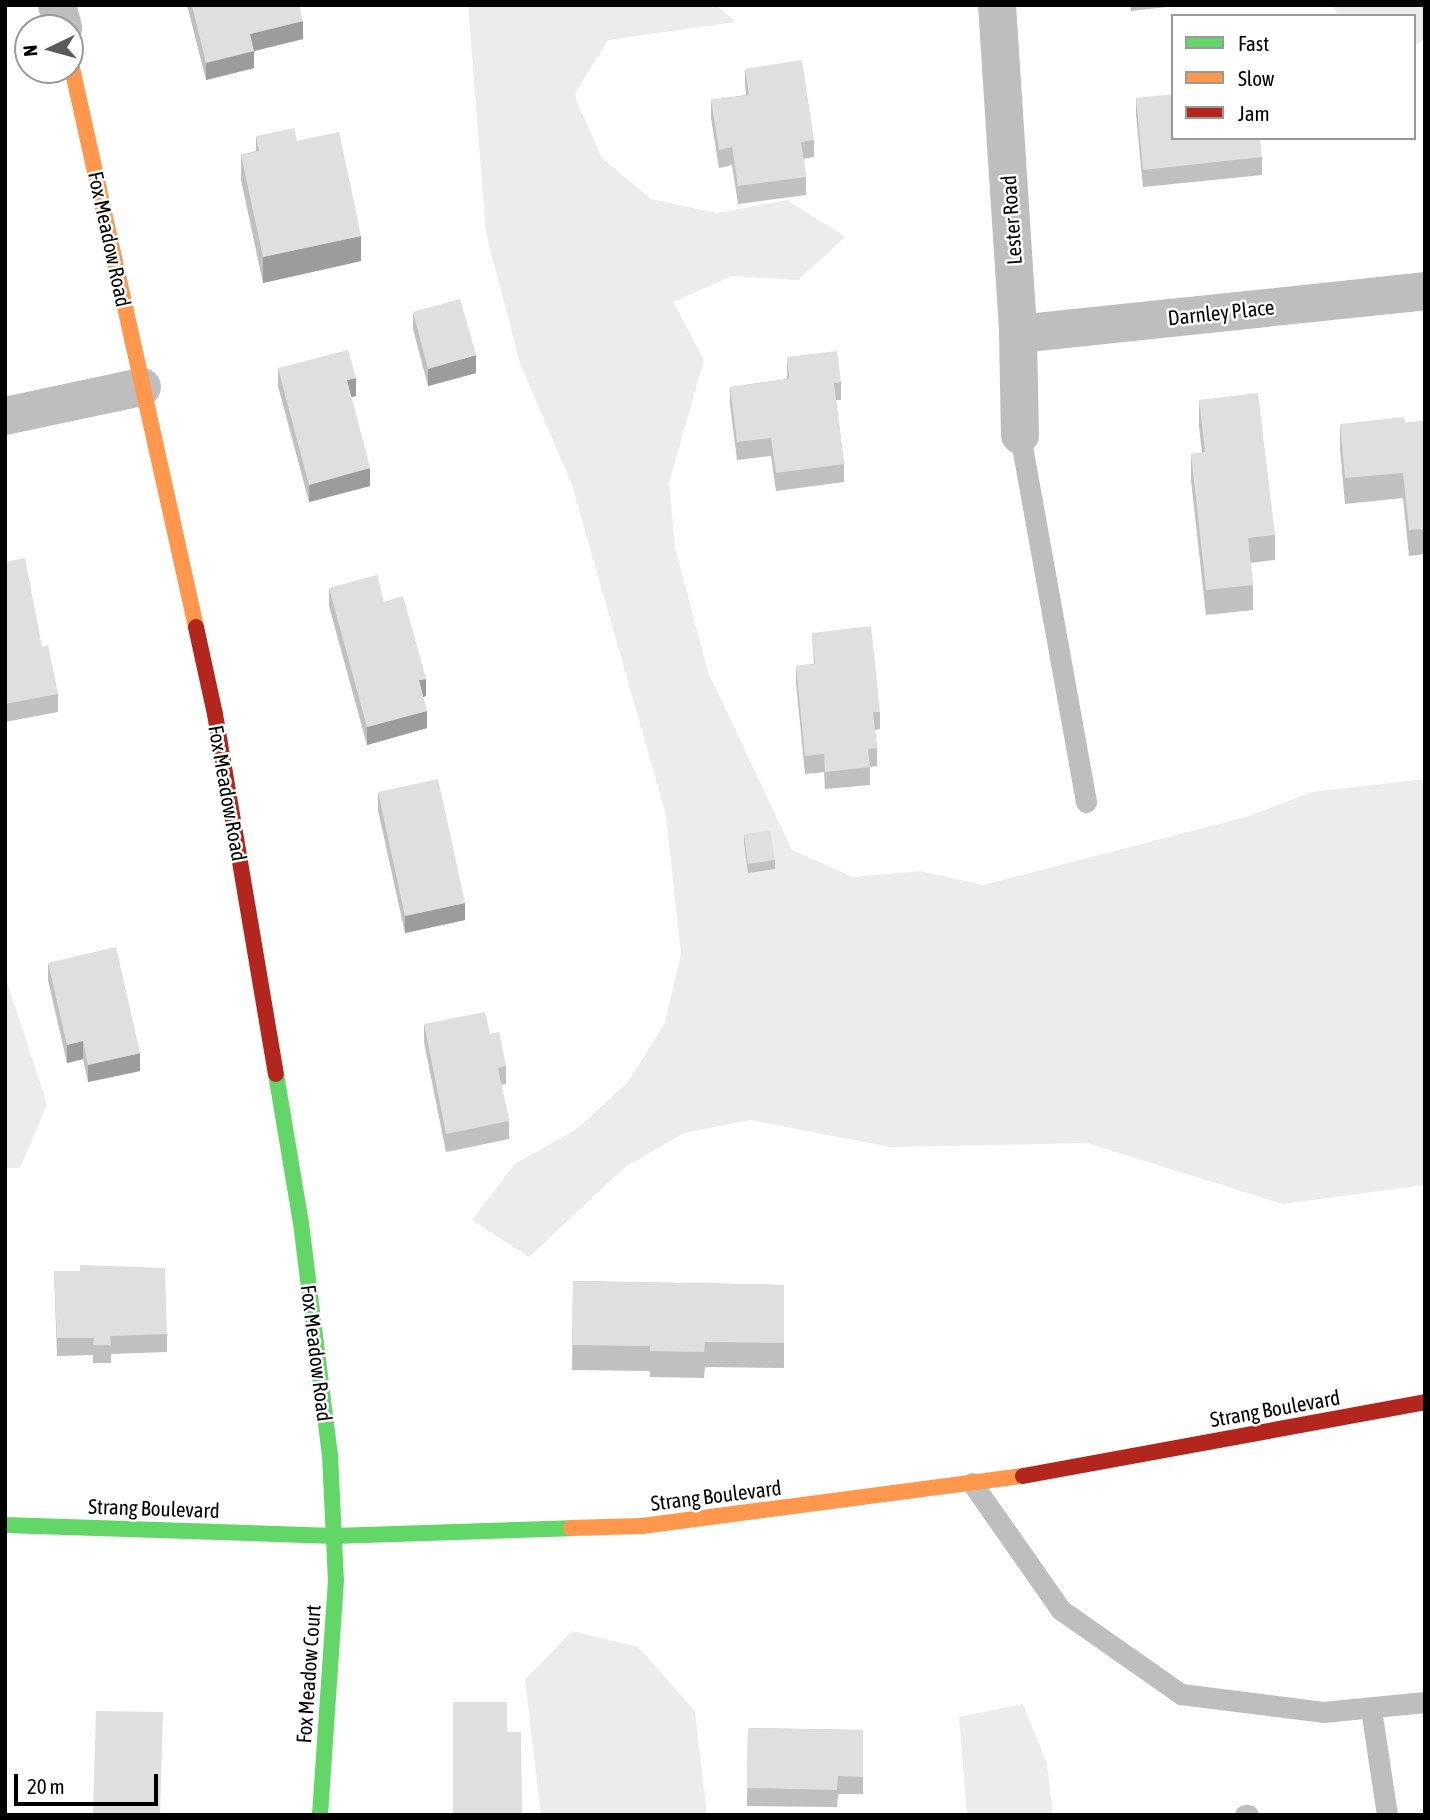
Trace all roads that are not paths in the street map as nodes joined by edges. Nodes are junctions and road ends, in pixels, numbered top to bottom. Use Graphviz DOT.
graph roads {
  1 [pos="997,5"];
  2 [pos="75,84"];
  3 [pos="1425,291"];
  4 [pos="1018,334"];
  5 [pos="142,387"];
  6 [pos="5,416"];
  7 [pos="1020,435"];
  8 [pos="1086,802"];
  9 [pos="1425,1402"];
  10 [pos="972,1483"];
  11 [pos="5,1525"];
  12 [pos="334,1536"];
  13 [pos="1425,1702"];
  14 [pos="1371,1709"];
  15 [pos="320,1815"];
  16 [pos="1387,1815"];
  1 -- 4 [label="street, Lester Road"];
  2 -- 5 [label="street, Fox Meadow Road"];
  3 -- 4 [label="street, Darnley Place"];
  4 -- 7 [label="street, Lester Road"];
  5 -- 6 [label="street"];
  5 -- 12 [label="street, Fox Meadow Road"];
  7 -- 8 [label="lane"];
  9 -- 10 [label="street, Strang Boulevard"];
  10 -- 12 [label="street, Strang Boulevard"];
  10 -- 14 [label="lane"];
  11 -- 12 [label="street, Strang Boulevard"];
  12 -- 15 [label="street, Fox Meadow Court"];
  13 -- 14 [label="lane"];
  14 -- 16 [label="lane"];
}
